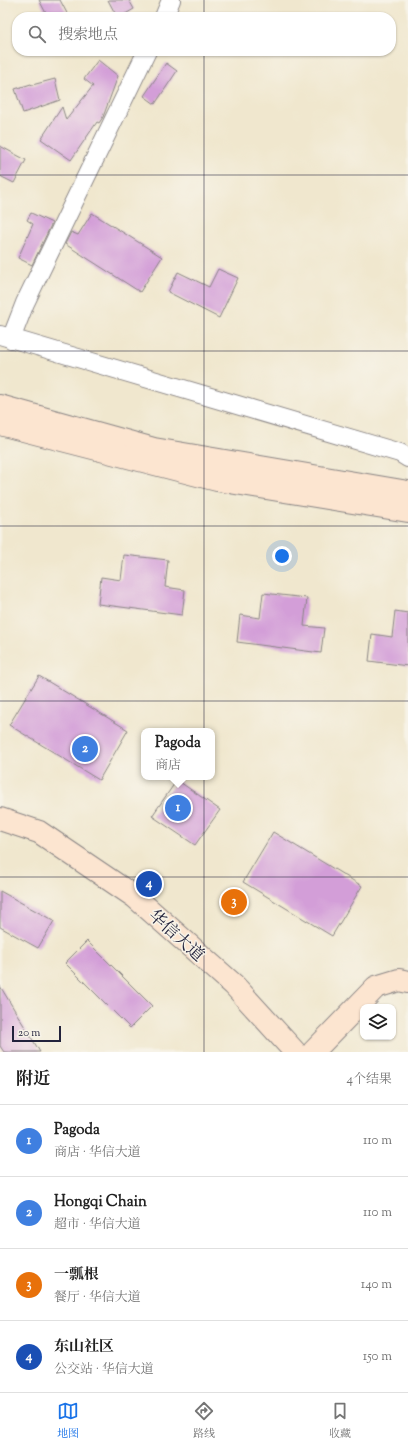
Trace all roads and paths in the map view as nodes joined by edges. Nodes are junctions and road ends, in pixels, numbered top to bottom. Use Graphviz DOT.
graph roads {
  1 [pos="171,0"];
  2 [pos="166,12"];
  3 [pos="145,56"];
  4 [pos="6,337"];
  5 [pos="0,406"];
  6 [pos="0,424"];
  7 [pos="408,458"];
  8 [pos="408,492"];
  9 [pos="408,511"];
  10 [pos="0,819"];
  11 [pos="408,982"];
  12 [pos="295,1052"];
  13 [pos="312,1052"];
  1 -- 2 [label="street"];
  3 -- 4 [label="street"];
  4 -- 7 [label="street"];
  5 -- 8 [label="street"];
  6 -- 9 [label="street"];
  10 -- 12 [label="street, 华信大道"];
  11 -- 13 [label="street"];
}
